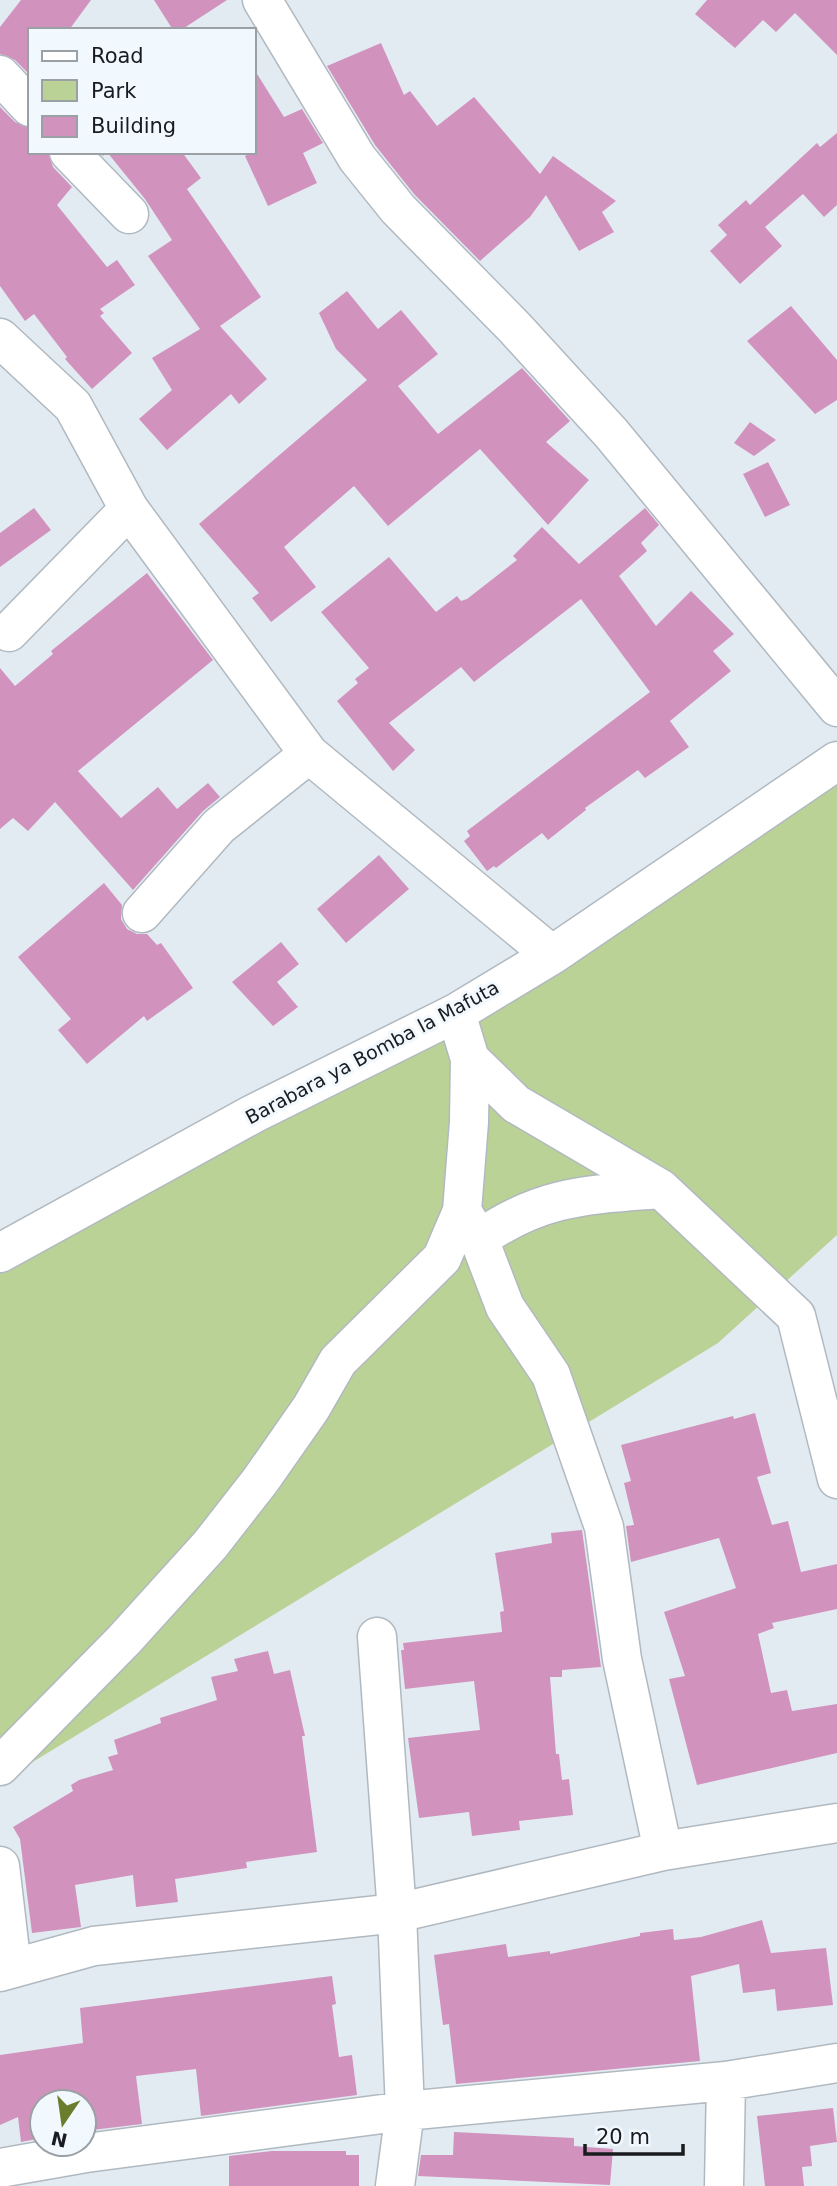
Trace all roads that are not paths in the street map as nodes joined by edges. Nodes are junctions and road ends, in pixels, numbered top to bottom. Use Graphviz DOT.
graph roads {
  1 [pos="262,0"];
  2 [pos="0,75"];
  3 [pos="28,105"];
  4 [pos="71,154"];
  5 [pos="129,214"];
  6 [pos="0,338"];
  7 [pos="129,509"];
  8 [pos="9,632"];
  9 [pos="837,707"];
  10 [pos="309,754"];
  11 [pos="837,761"];
  12 [pos="142,914"];
  13 [pos="552,955"];
  14 [pos="456,1013"];
  15 [pos="470,1059"];
  16 [pos="661,1189"];
  17 [pos="470,1225"];
  18 [pos="0,1253"];
  19 [pos="837,1479"];
  20 [pos="377,1637"];
  21 [pos="0,1766"];
  22 [pos="837,1823"];
  23 [pos="663,1851"];
  24 [pos="0,1866"];
  25 [pos="397,1913"];
  26 [pos="6,1970"];
  27 [pos="837,2063"];
  28 [pos="726,2081"];
  29 [pos="405,2111"];
  30 [pos="0,2168"];
  31 [pos="395,2186"];
  32 [pos="723,2186"];
  1 -- 9 [label="street"];
  2 -- 3 [label="street"];
  4 -- 5 [label="street"];
  6 -- 7 [label="street"];
  7 -- 8 [label="street"];
  7 -- 10 [label="street"];
  10 -- 12 [label="street"];
  10 -- 13 [label="street"];
  11 -- 13 [label="street, Barabara ya Bomba la Mafuta"];
  13 -- 14 [label="street, Barabara ya Bomba la Mafuta"];
  14 -- 15 [label="street"];
  14 -- 18 [label="street, Barabara ya Bomba la Mafuta"];
  15 -- 16 [label="street"];
  15 -- 17 [label="street"];
  16 -- 17 [label="street"];
  16 -- 19 [label="street"];
  17 -- 21 [label="street"];
  17 -- 23 [label="street"];
  20 -- 25 [label="street"];
  22 -- 23 [label="street"];
  23 -- 25 [label="street"];
  24 -- 26 [label="street"];
  25 -- 26 [label="street"];
  25 -- 29 [label="street"];
  27 -- 28 [label="street"];
  28 -- 29 [label="street"];
  28 -- 32 [label="street"];
  29 -- 30 [label="street"];
  29 -- 31 [label="street"];
}
